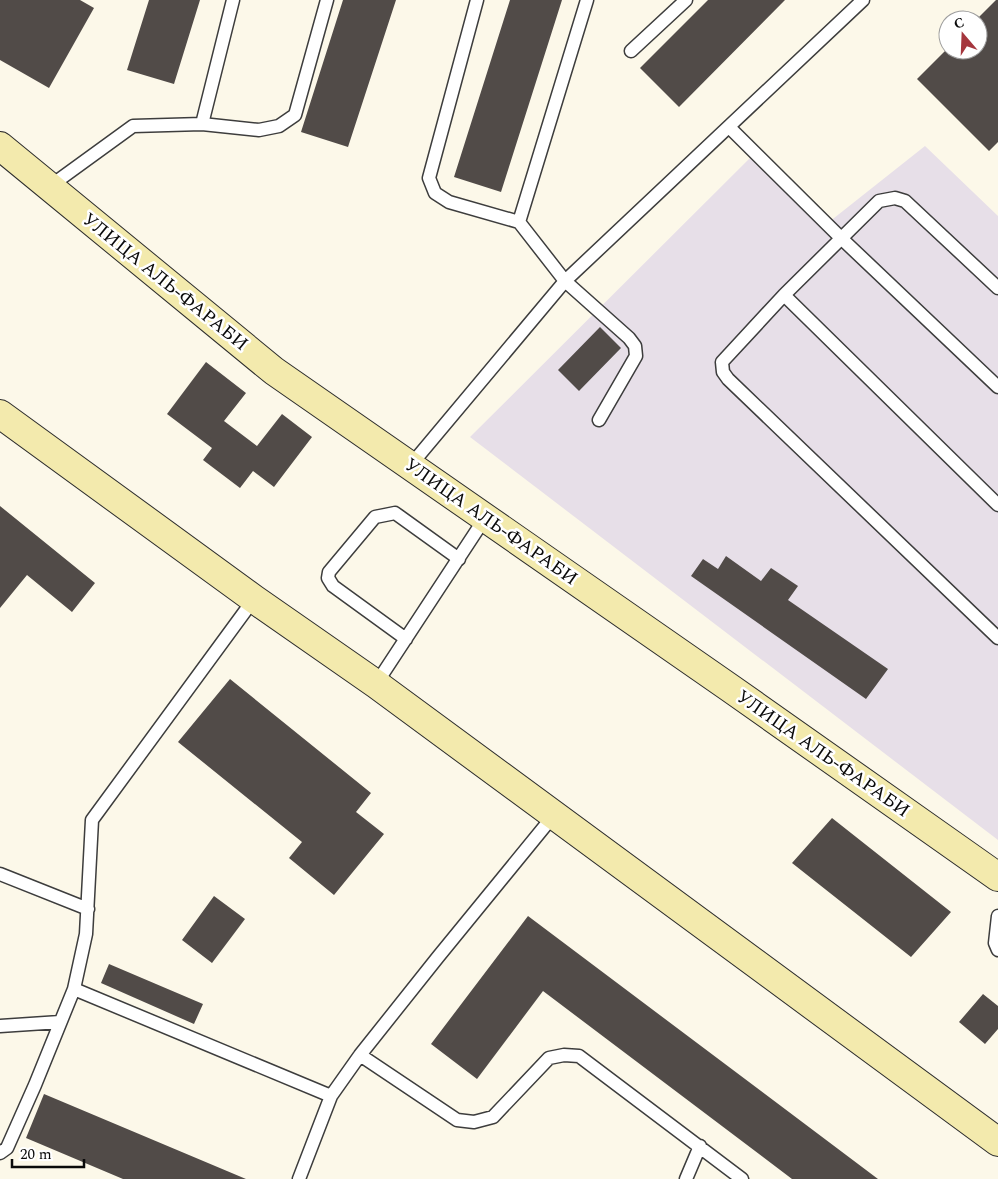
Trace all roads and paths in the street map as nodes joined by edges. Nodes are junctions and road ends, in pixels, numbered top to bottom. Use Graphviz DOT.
graph roads {
  1 [pos="233,0"];
  2 [pos="327,0"];
  3 [pos="477,0"];
  4 [pos="587,0"];
  5 [pos="686,0"];
  6 [pos="863,0"];
  7 [pos="631,51"];
  8 [pos="202,124"];
  9 [pos="729,127"];
  10 [pos="0,146"];
  11 [pos="49,187"];
  12 [pos="519,222"];
  13 [pos="841,238"];
  14 [pos="564,281"];
  15 [pos="998,288"];
  16 [pos="784,295"];
  17 [pos="998,387"];
  18 [pos="0,414"];
  19 [pos="599,420"];
  20 [pos="410,466"];
  21 [pos="998,505"];
  22 [pos="485,518"];
  23 [pos="459,559"];
  24 [pos="254,599"];
  25 [pos="998,638"];
  26 [pos="406,639"];
  27 [pos="376,684"];
  28 [pos="554,815"];
  29 [pos="0,874"];
  30 [pos="997,874"];
  31 [pos="88,909"];
  32 [pos="998,916"];
  33 [pos="998,950"];
  34 [pos="74,989"];
  35 [pos="60,1022"];
  36 [pos="0,1026"];
  37 [pos="360,1055"];
  38 [pos="331,1096"];
  39 [pos="998,1142"];
  40 [pos="700,1146"];
  41 [pos="0,1153"];
  42 [pos="299,1179"];
  43 [pos="686,1179"];
  44 [pos="742,1179"];
  1 -- 8 [label="lane"];
  2 -- 8 [label="lane"];
  3 -- 12 [label="lane"];
  4 -- 12 [label="lane"];
  5 -- 7 [label="lane"];
  6 -- 9 [label="lane"];
  8 -- 11 [label="lane"];
  9 -- 13 [label="lane"];
  9 -- 14 [label="lane"];
  10 -- 11 [label="main road, УЛИЦА АЛЬ-ФАРАБИ"];
  11 -- 20 [label="main road, УЛИЦА АЛЬ-ФАРАБИ"];
  12 -- 14 [label="lane"];
  13 -- 15 [label="lane"];
  13 -- 16 [label="lane"];
  13 -- 17 [label="lane"];
  14 -- 19 [label="lane"];
  14 -- 20 [label="lane"];
  16 -- 21 [label="lane"];
  16 -- 25 [label="lane"];
  18 -- 24 [label="main road"];
  20 -- 22 [label="main road, УЛИЦА АЛЬ-ФАРАБИ"];
  22 -- 23 [label="lane"];
  22 -- 30 [label="main road, УЛИЦА АЛЬ-ФАРАБИ"];
  23 -- 26 [label="lane"];
  23 -- 26 [label="lane"];
  24 -- 27 [label="main road"];
  24 -- 31 [label="lane"];
  26 -- 27 [label="lane"];
  27 -- 28 [label="main road"];
  28 -- 37 [label="lane"];
  28 -- 39 [label="main road"];
  29 -- 31 [label="lane"];
  31 -- 34 [label="lane"];
  32 -- 33 [label="lane"];
  34 -- 35 [label="lane"];
  34 -- 38 [label="lane"];
  35 -- 36 [label="lane"];
  35 -- 41 [label="lane"];
  37 -- 38 [label="lane"];
  37 -- 40 [label="lane"];
  38 -- 42 [label="lane"];
  40 -- 43 [label="lane"];
  40 -- 44 [label="lane"];
}
